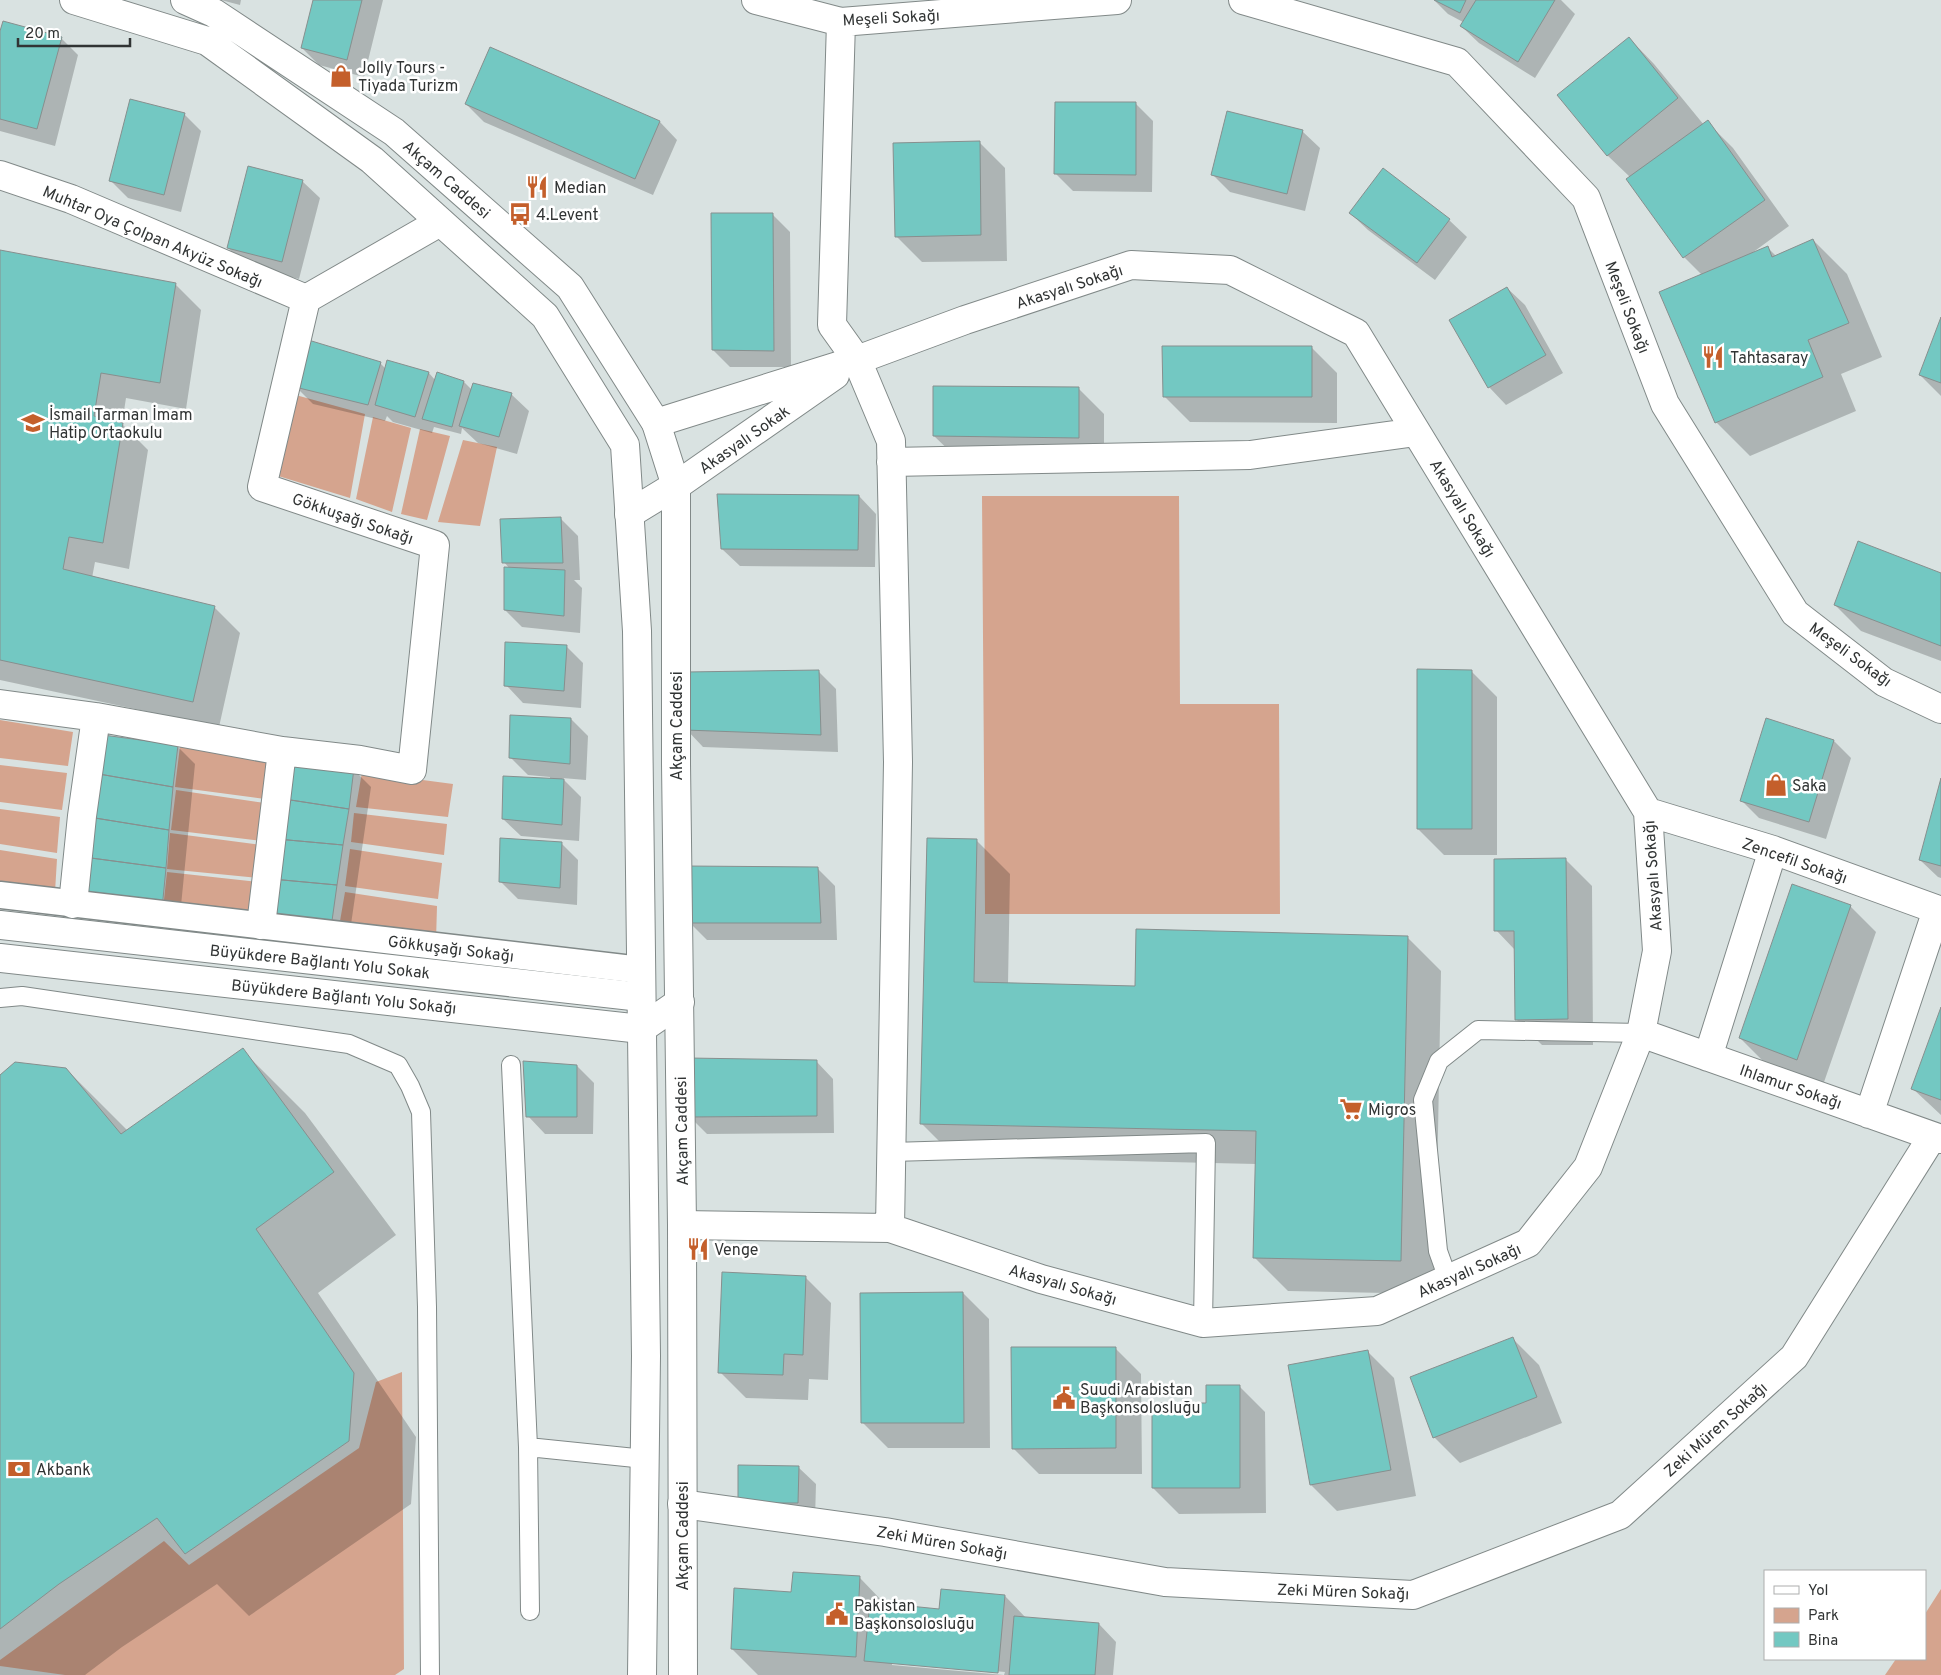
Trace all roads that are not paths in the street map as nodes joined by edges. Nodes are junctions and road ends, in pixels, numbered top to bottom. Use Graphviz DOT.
graph roads {
  1 [pos="74,0"];
  2 [pos="185,0"];
  3 [pos="756,0"];
  4 [pos="1117,0"];
  5 [pos="1243,0"];
  6 [pos="841,22"];
  7 [pos="0,174"];
  8 [pos="440,222"];
  9 [pos="306,299"];
  10 [pos="856,360"];
  11 [pos="656,423"];
  12 [pos="1416,432"];
  13 [pos="891,462"];
  14 [pos="676,486"];
  15 [pos="629,514"];
  16 [pos="0,704"];
  17 [pos="1941,709"];
  18 [pos="96,717"];
  19 [pos="282,751"];
  20 [pos="1648,812"];
  21 [pos="1772,850"];
  22 [pos="0,895"];
  23 [pos="73,904"];
  24 [pos="1939,911"];
  25 [pos="0,925"];
  26 [pos="261,925"];
  27 [pos="0,958"];
  28 [pos="641,970"];
  29 [pos="641,997"];
  30 [pos="0,998"];
  31 [pos="680,1002"];
  32 [pos="641,1029"];
  33 [pos="1640,1033"];
  34 [pos="1708,1057"];
  35 [pos="511,1065"];
  36 [pos="1869,1114"];
  37 [pos="1937,1138"];
  38 [pos="891,1152"];
  39 [pos="682,1225"];
  40 [pos="890,1228"];
  41 [pos="1448,1279"];
  42 [pos="1203,1323"];
  43 [pos="528,1447"];
  44 [pos="644,1460"];
  45 [pos="682,1504"];
  46 [pos="530,1611"];
  47 [pos="430,1675"];
  48 [pos="642,1675"];
  49 [pos="683,1675"];
  1 -- 8 [label="street"];
  2 -- 11 [label="street, Akçam Caddesi"];
  3 -- 6 [label="street, Meşeli Sokağı"];
  4 -- 6 [label="street, Meşeli Sokağı"];
  5 -- 17 [label="street, Meşeli Sokağı"];
  6 -- 10 [label="street"];
  7 -- 9 [label="street, Muhtar Oya Çolpan Akyüz Sokağı"];
  8 -- 9 [label="street"];
  8 -- 15 [label="street"];
  9 -- 19 [label="street, Gökkuşağı Sokağı"];
  10 -- 11 [label="street, Akasyalı Sokağı"];
  10 -- 12 [label="street, Akasyalı Sokağı"];
  10 -- 13 [label="street"];
  10 -- 14 [label="street, Akasyalı Sokak"];
  11 -- 14 [label="street, Akçam Caddesi"];
  12 -- 13 [label="street"];
  12 -- 20 [label="street, Akasyalı Sokağı"];
  13 -- 38 [label="street"];
  14 -- 15 [label="street, Akasyalı Sokak"];
  14 -- 31 [label="street, Akçam Caddesi"];
  15 -- 28 [label="street"];
  16 -- 18 [label="street, Gökkuşağı Sokağı"];
  18 -- 19 [label="street, Gökkuşağı Sokağı"];
  18 -- 23 [label="street"];
  19 -- 26 [label="street"];
  20 -- 21 [label="street, Zencefil Sokağı"];
  20 -- 33 [label="street, Akasyalı Sokağı"];
  21 -- 24 [label="street, Zencefil Sokağı"];
  21 -- 34 [label="street"];
  22 -- 23 [label="street, Gökkuşağı Sokağı"];
  23 -- 26 [label="street, Gökkuşağı Sokağı"];
  24 -- 36 [label="street"];
  25 -- 29 [label="street, Büyükdere Bağlantı Yolu Sokak"];
  26 -- 28 [label="street, Gökkuşağı Sokağı"];
  27 -- 32 [label="street, Büyükdere Bağlantı Yolu Sokağı"];
  28 -- 29 [label="street"];
  29 -- 32 [label="street"];
  30 -- 47 [label="lane"];
  31 -- 32 [label="street"];
  31 -- 39 [label="street, Akçam Caddesi"];
  32 -- 44 [label="street"];
  33 -- 34 [label="street, Ihlamur Sokağı"];
  33 -- 41 [label="street, Akasyalı Sokağı"];
  33 -- 41 [label="lane"];
  34 -- 36 [label="street, Ihlamur Sokağı"];
  35 -- 43 [label="lane"];
  36 -- 37 [label="street, Ihlamur Sokağı"];
  37 -- 45 [label="street, Zeki Müren Sokağı"];
  38 -- 40 [label="street"];
  38 -- 42 [label="lane"];
  39 -- 40 [label="street, Akasyalı Sokağı"];
  39 -- 45 [label="street, Akçam Caddesi"];
  40 -- 42 [label="street, Akasyalı Sokağı"];
  41 -- 42 [label="street, Akasyalı Sokağı"];
  43 -- 44 [label="lane"];
  43 -- 46 [label="lane"];
  44 -- 48 [label="street"];
  45 -- 49 [label="street, Akçam Caddesi"];
}
